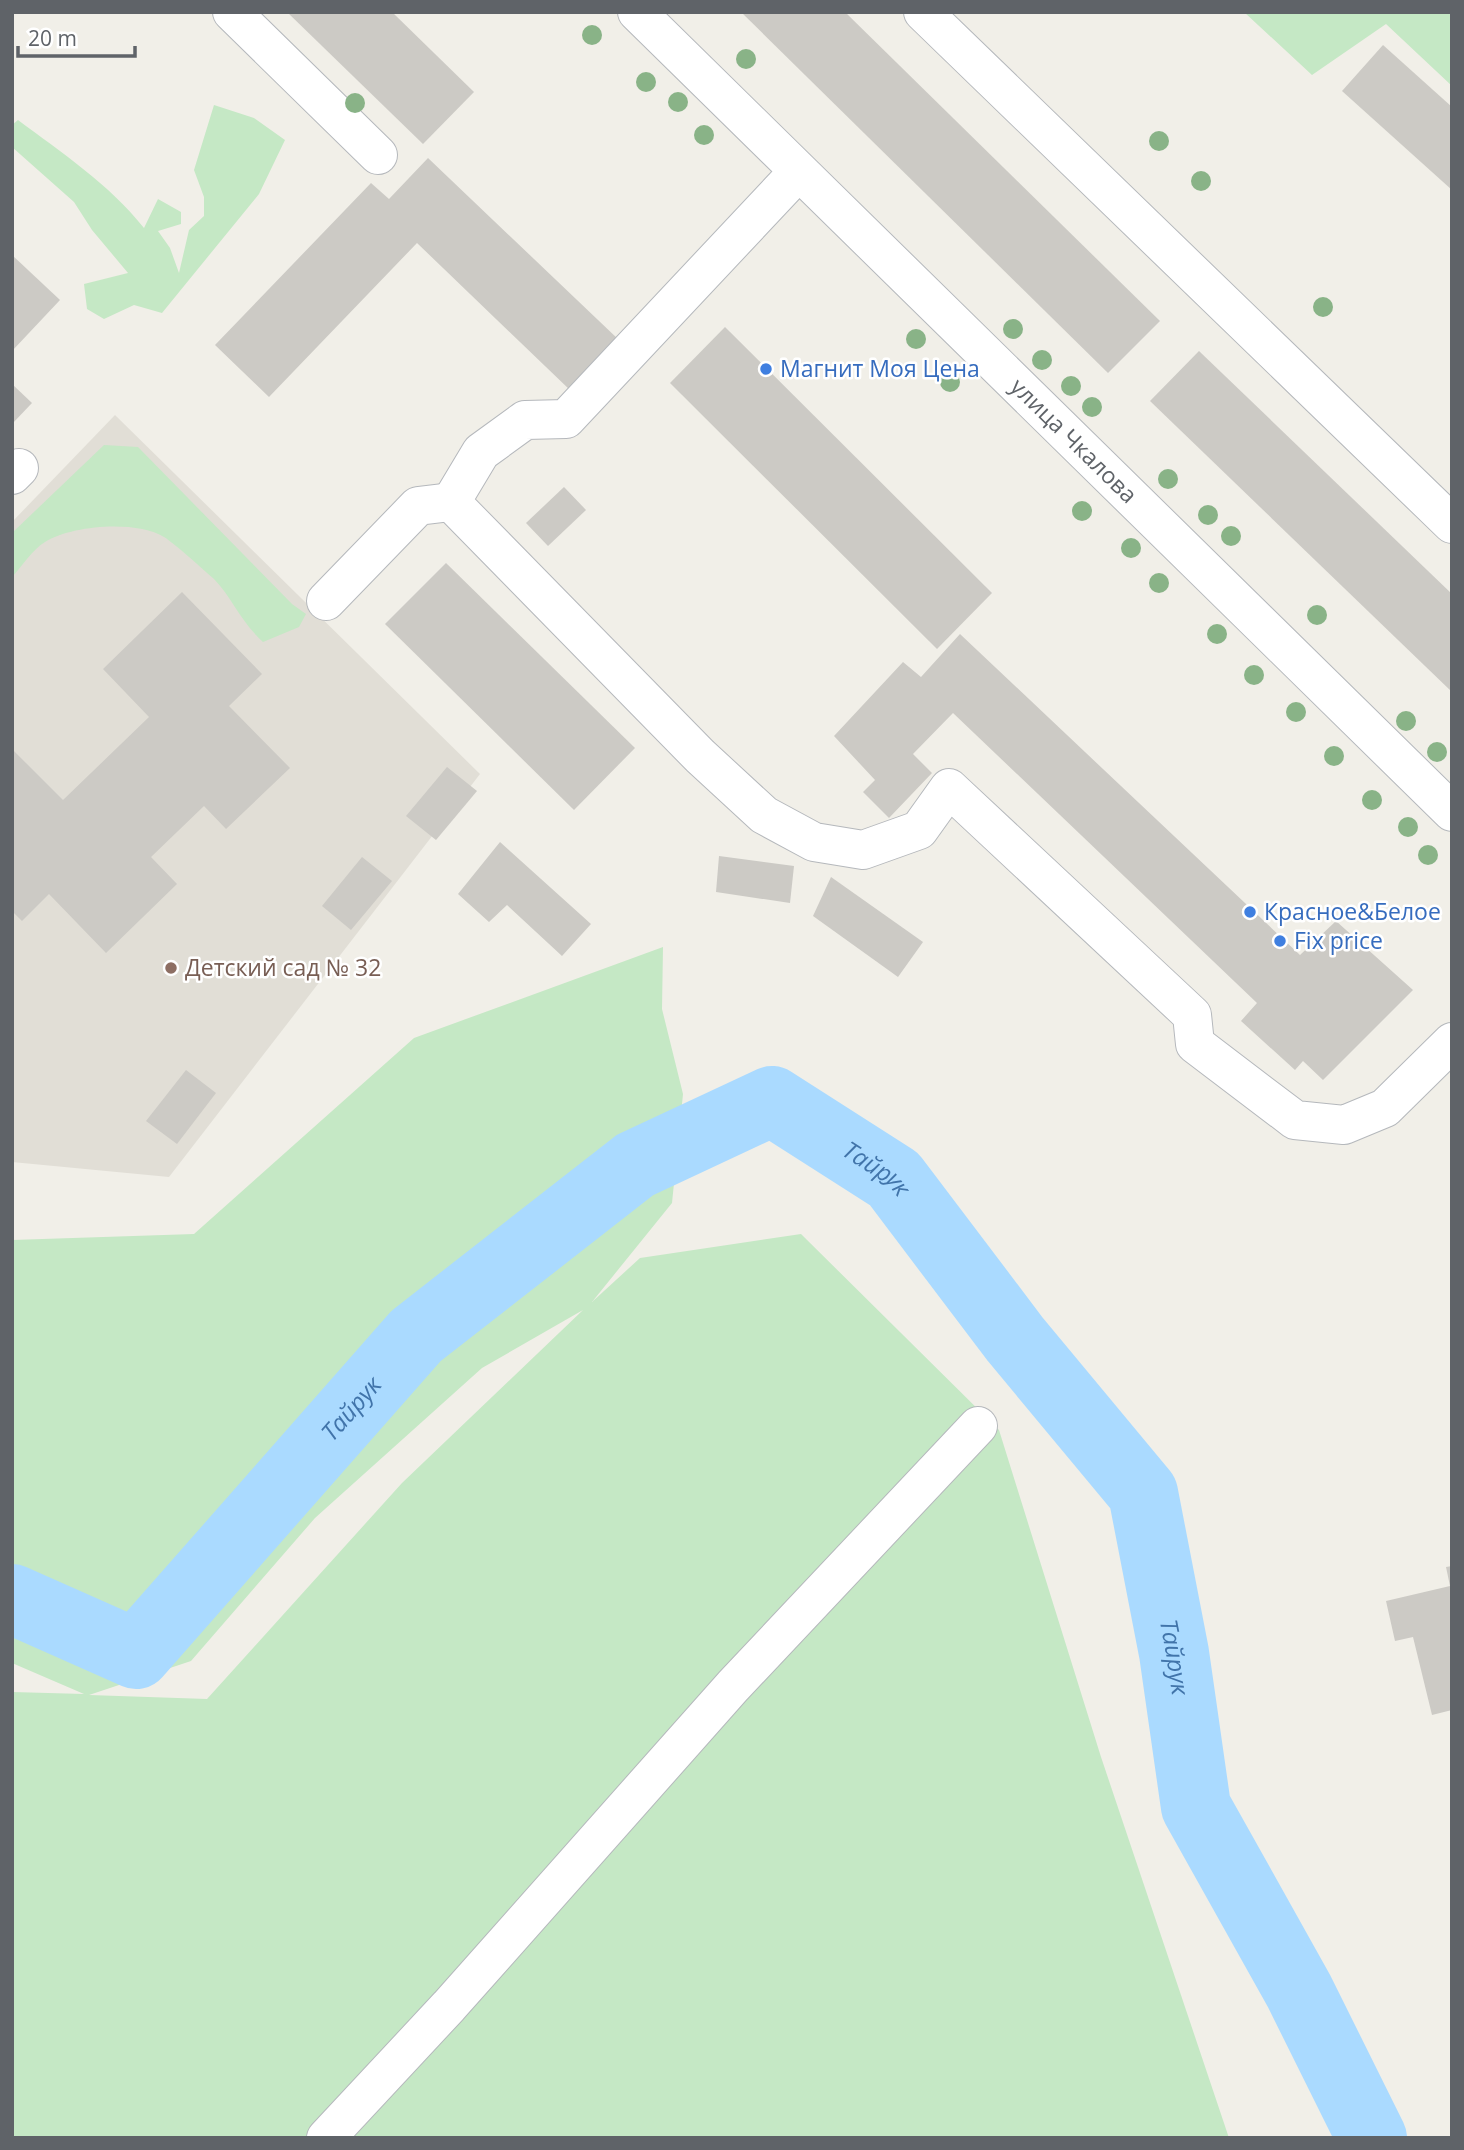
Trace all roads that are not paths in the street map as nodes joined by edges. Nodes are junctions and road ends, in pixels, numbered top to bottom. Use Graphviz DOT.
graph roads {
  1 [pos="232,12"];
  2 [pos="638,12"];
  3 [pos="923,12"];
  4 [pos="378,155"];
  5 [pos="798,172"];
  6 [pos="451,502"];
  7 [pos="1452,524"];
  8 [pos="326,601"];
  9 [pos="1452,812"];
  10 [pos="1452,1042"];
  11 [pos="978,1426"];
  12 [pos="326,2138"];
  1 -- 4 [label="street"];
  2 -- 5 [label="street, улица Чкалова"];
  3 -- 7 [label="street"];
  5 -- 6 [label="street"];
  5 -- 9 [label="street, улица Чкалова"];
  6 -- 8 [label="street"];
  6 -- 10 [label="street"];
  11 -- 12 [label="street"];
}
